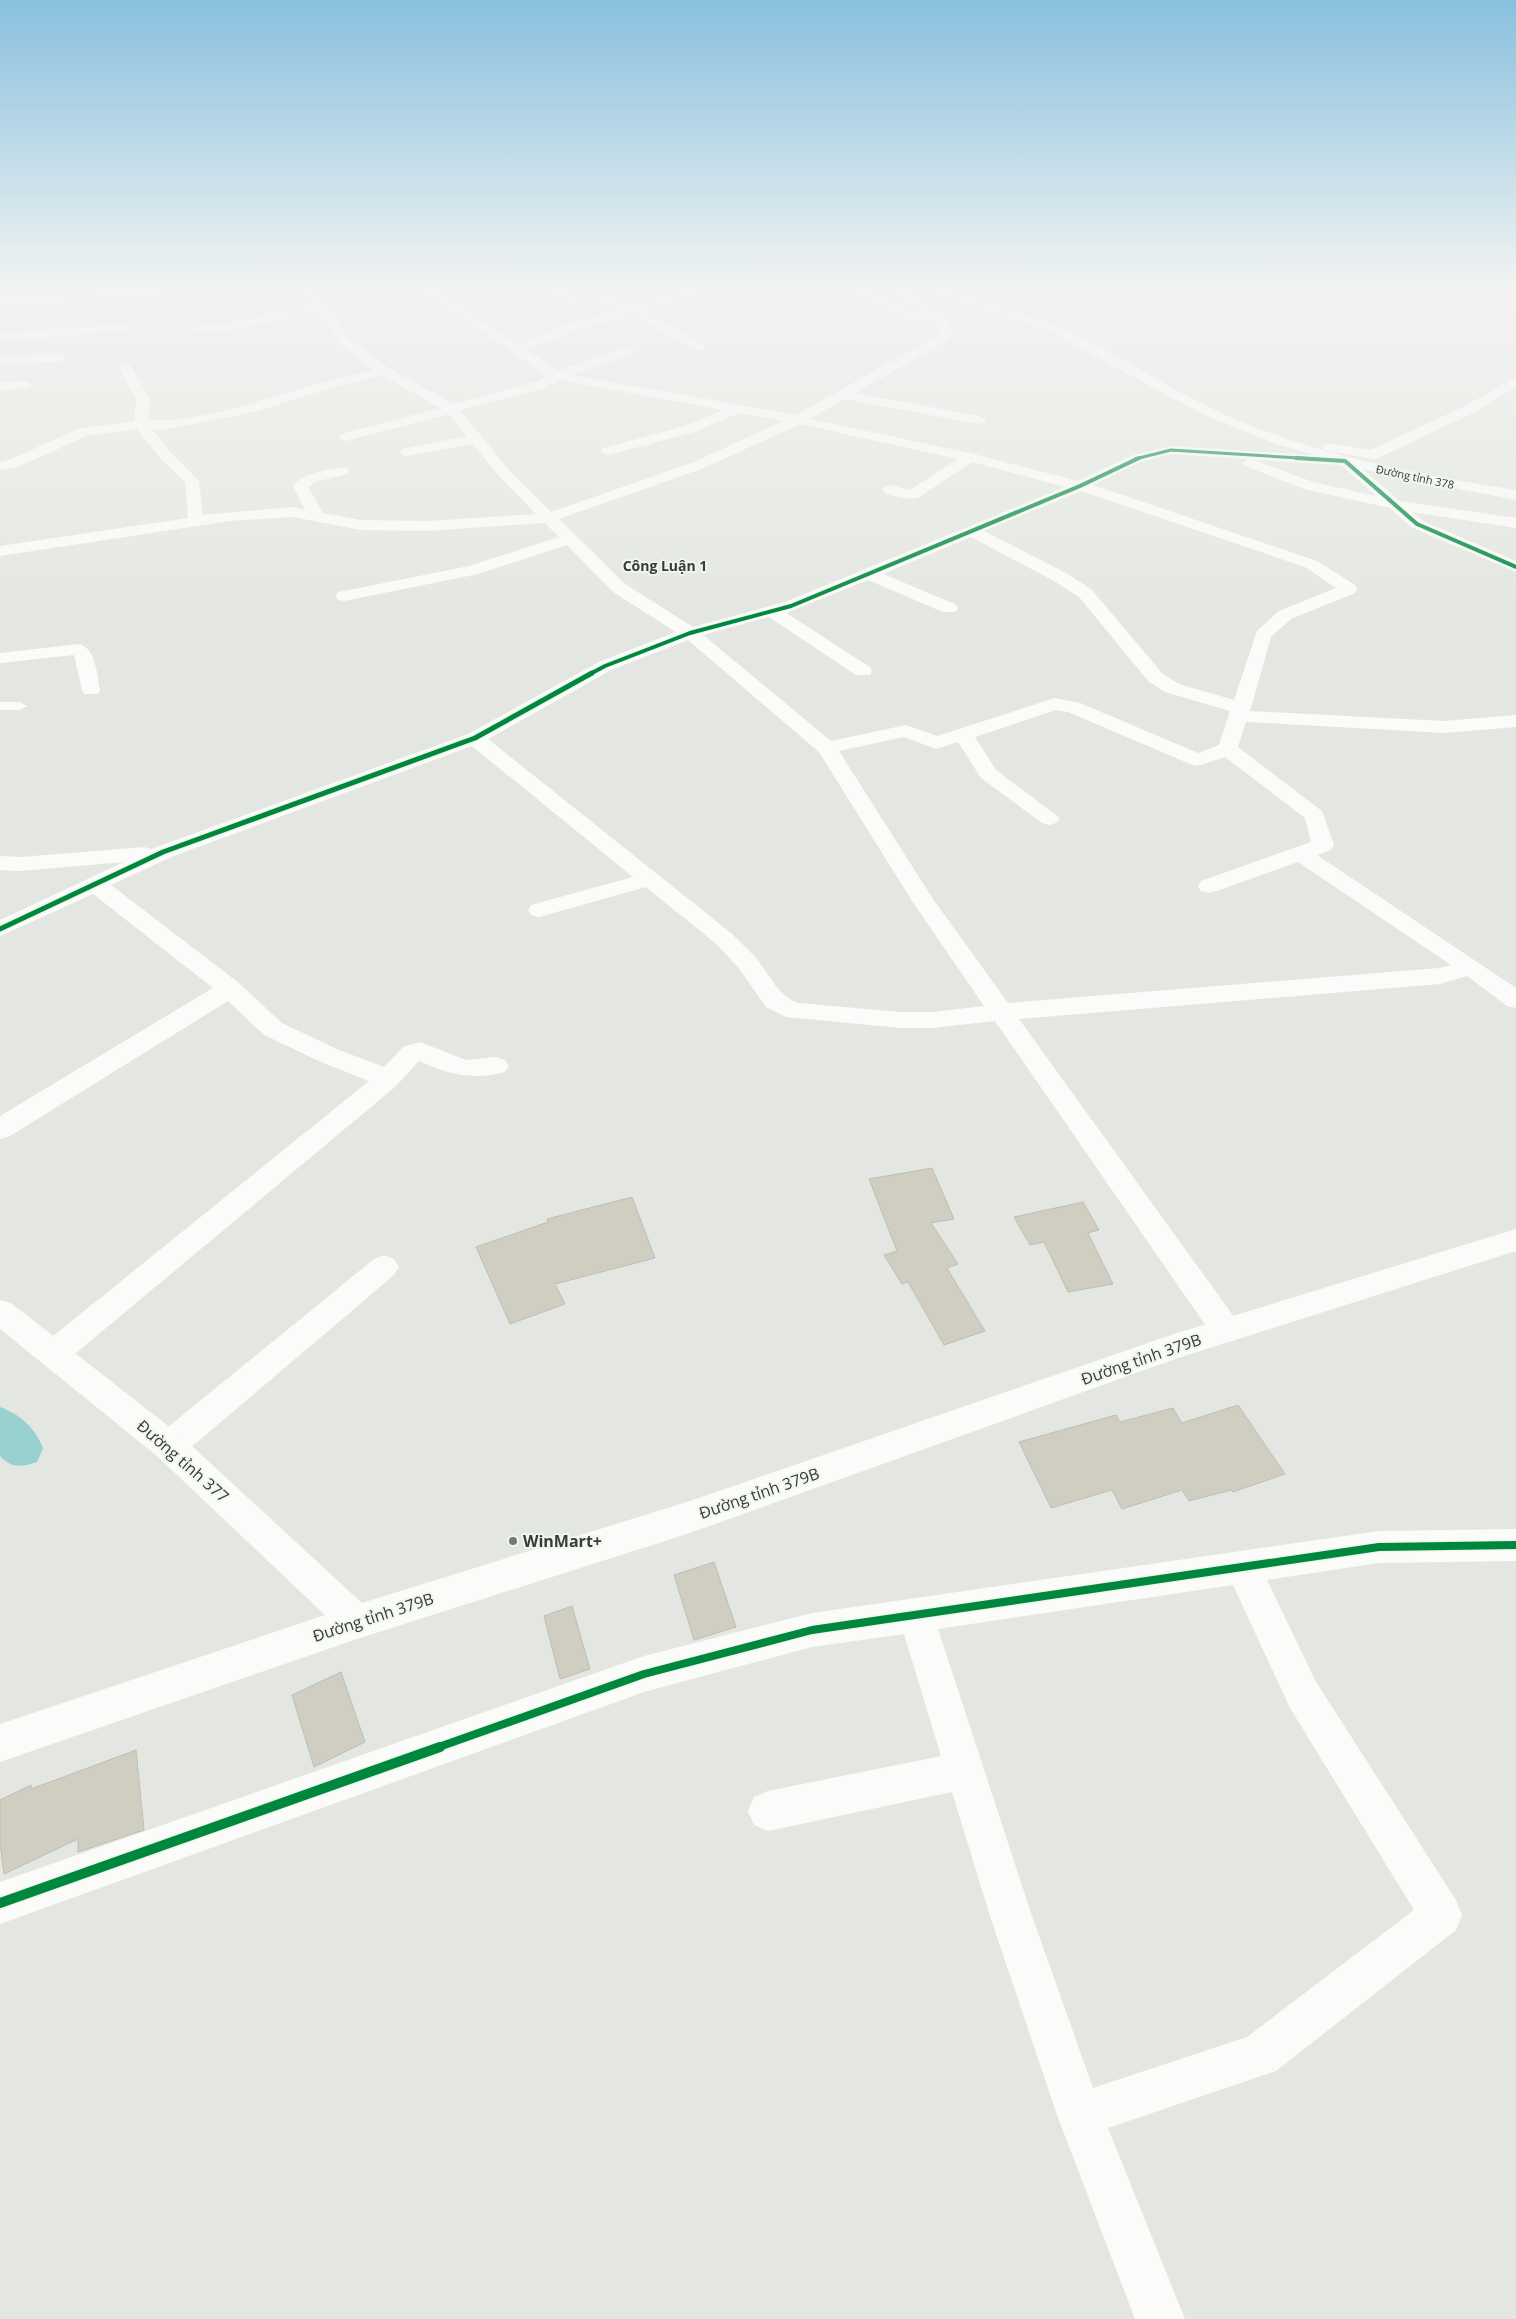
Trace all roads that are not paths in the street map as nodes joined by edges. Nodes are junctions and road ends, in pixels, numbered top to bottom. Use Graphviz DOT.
graph roads {
  1 [pos="143,398"];
  2 [pos="283,398"];
  3 [pos="434,398"];
  4 [pos="489,398"];
  5 [pos="679,398"];
  6 [pos="836,398"];
  7 [pos="860,398"];
  8 [pos="1182,398"];
  9 [pos="1488,398"];
  10 [pos="452,408"];
  11 [pos="738,409"];
  12 [pos="798,420"];
  13 [pos="979,420"];
  14 [pos="141,424"];
  15 [pos="1250,431"];
  16 [pos="346,438"];
  17 [pos="475,439"];
  18 [pos="608,451"];
  19 [pos="407,452"];
  20 [pos="1223,452"];
  21 [pos="970,457"];
  22 [pos="1345,462"];
  23 [pos="0,466"];
  24 [pos="342,471"];
  25 [pos="1080,486"];
  26 [pos="890,490"];
  27 [pos="1516,496"];
  28 [pos="1397,505"];
  29 [pos="317,517"];
  30 [pos="548,518"];
  31 [pos="196,521"];
  32 [pos="1516,523"];
  33 [pos="971,532"];
  34 [pos="569,539"];
  35 [pos="0,551"];
  36 [pos="1516,566"];
  37 [pos="869,574"];
  38 [pos="344,596"];
  39 [pos="949,608"];
  40 [pos="771,611"];
  41 [pos="690,633"];
  42 [pos="0,658"];
  43 [pos="864,670"];
  44 [pos="91,690"];
  45 [pos="0,706"];
  46 [pos="20,706"];
  47 [pos="1241,712"];
  48 [pos="1516,721"];
  49 [pos="963,734"];
  50 [pos="475,738"];
  51 [pos="827,748"];
  52 [pos="1228,750"];
  53 [pos="1049,819"];
  54 [pos="163,852"];
  55 [pos="1300,854"];
  56 [pos="0,863"];
  57 [pos="650,879"];
  58 [pos="95,884"];
  59 [pos="1210,886"];
  60 [pos="540,910"];
  61 [pos="0,930"];
  62 [pos="1471,967"];
  63 [pos="230,989"];
  64 [pos="1516,1000"];
  65 [pos="1000,1012"];
  66 [pos="496,1066"];
  67 [pos="386,1081"];
  68 [pos="0,1129"];
  69 [pos="1516,1240"];
  70 [pos="384,1267"];
  71 [pos="0,1312"];
  72 [pos="1226,1330"];
  73 [pos="53,1354"];
  74 [pos="169,1446"];
  75 [pos="1516,1545"];
  76 [pos="1243,1566"];
  77 [pos="916,1615"];
  78 [pos="357,1622"];
  79 [pos="0,1743"];
  80 [pos="965,1770"];
  81 [pos="768,1811"];
  82 [pos="0,1903"];
  83 [pos="1080,2115"];
  84 [pos="1160,2319"];
  1 -- 14 [label="street"];
  2 -- 14 [label="street"];
  3 -- 10 [label="street"];
  4 -- 10 [label="street"];
  5 -- 11 [label="street"];
  6 -- 12 [label="street"];
  7 -- 13 [label="street"];
  8 -- 15 [label="street, Đường tỉnh 378"];
  9 -- 15 [label="street"];
  10 -- 16 [label="street"];
  10 -- 17 [label="street"];
  11 -- 12 [label="street"];
  11 -- 18 [label="street"];
  12 -- 21 [label="street"];
  12 -- 30 [label="street"];
  14 -- 23 [label="street"];
  14 -- 31 [label="street"];
  15 -- 22 [label="street, Đường tỉnh 378"];
  17 -- 19 [label="street"];
  17 -- 30 [label="street"];
  20 -- 22 [label="street"];
  20 -- 25 [label="street"];
  20 -- 28 [label="street"];
  21 -- 25 [label="street"];
  21 -- 26 [label="street"];
  22 -- 27 [label="street, Đường tỉnh 378"];
  22 -- 28 [label="street"];
  24 -- 29 [label="street"];
  25 -- 33 [label="street"];
  25 -- 47 [label="street"];
  28 -- 32 [label="street"];
  28 -- 36 [label="street"];
  29 -- 30 [label="street"];
  29 -- 31 [label="street"];
  30 -- 34 [label="street"];
  31 -- 35 [label="street"];
  33 -- 37 [label="street"];
  33 -- 47 [label="street"];
  34 -- 38 [label="street"];
  34 -- 41 [label="street"];
  37 -- 39 [label="street"];
  37 -- 40 [label="street"];
  40 -- 41 [label="street"];
  40 -- 43 [label="street"];
  41 -- 50 [label="street"];
  41 -- 51 [label="street"];
  42 -- 44 [label="street"];
  45 -- 46 [label="lane"];
  47 -- 48 [label="street"];
  47 -- 52 [label="street"];
  49 -- 51 [label="street"];
  49 -- 52 [label="street"];
  49 -- 53 [label="street"];
  50 -- 54 [label="street"];
  50 -- 57 [label="street"];
  51 -- 65 [label="street"];
  52 -- 55 [label="street"];
  54 -- 56 [label="street"];
  54 -- 58 [label="street"];
  55 -- 59 [label="street"];
  55 -- 62 [label="street"];
  57 -- 60 [label="street"];
  57 -- 65 [label="street"];
  58 -- 61 [label="street"];
  58 -- 63 [label="street"];
  62 -- 64 [label="street"];
  62 -- 65 [label="street"];
  63 -- 67 [label="street"];
  63 -- 68 [label="street"];
  65 -- 72 [label="street"];
  66 -- 67 [label="street"];
  67 -- 73 [label="street"];
  69 -- 72 [label="street, Đường tỉnh 379B"];
  70 -- 74 [label="street"];
  71 -- 73 [label="street, Đường tỉnh 377"];
  72 -- 78 [label="street, Đường tỉnh 379B"];
  73 -- 74 [label="street, Đường tỉnh 377"];
  74 -- 78 [label="street, Đường tỉnh 377"];
  75 -- 76 [label="street"];
  76 -- 77 [label="street"];
  76 -- 83 [label="street"];
  77 -- 80 [label="street"];
  77 -- 82 [label="street"];
  78 -- 79 [label="street, Đường tỉnh 379B"];
  80 -- 81 [label="street"];
  80 -- 83 [label="street"];
  83 -- 84 [label="street"];
}
